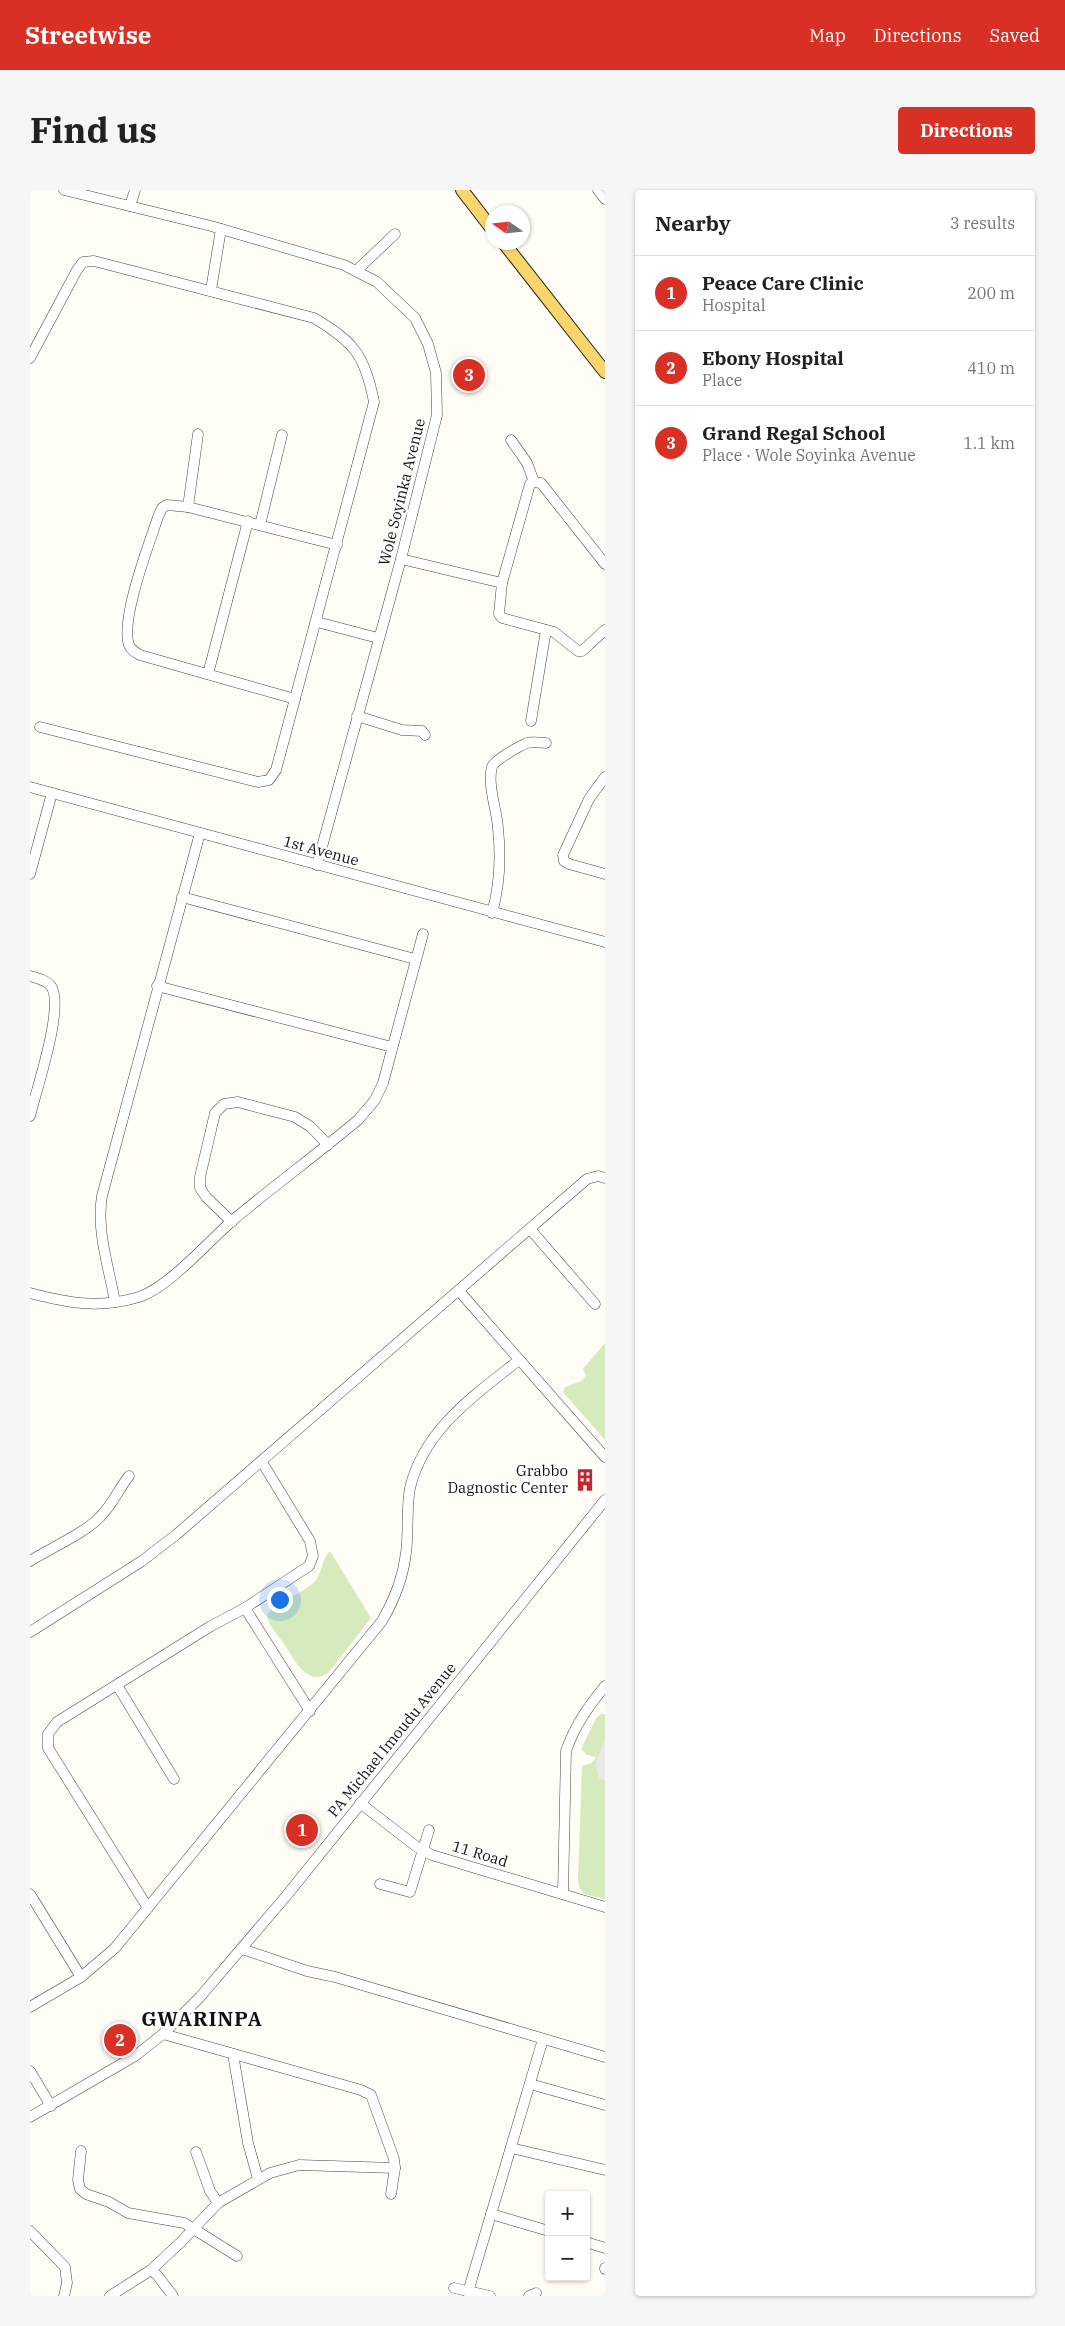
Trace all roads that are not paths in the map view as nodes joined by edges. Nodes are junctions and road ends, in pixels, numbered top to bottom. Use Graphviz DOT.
graph roads {
  1 [pos="64,190"];
  2 [pos="135,190"];
  3 [pos="462,190"];
  4 [pos="598,190"];
  5 [pos="605,200"];
  6 [pos="130,206"];
  7 [pos="485,220"];
  8 [pos="221,229"];
  9 [pos="395,234"];
  10 [pos="509,250"];
  11 [pos="356,271"];
  12 [pos="211,290"];
  13 [pos="30,358"];
  14 [pos="605,372"];
  15 [pos="198,434"];
  16 [pos="282,435"];
  17 [pos="511,440"];
  18 [pos="534,482"];
  19 [pos="188,507"];
  20 [pos="248,522"];
  21 [pos="260,525"];
  22 [pos="337,545"];
  23 [pos="401,559"];
  24 [pos="605,564"];
  25 [pos="502,583"];
  26 [pos="316,622"];
  27 [pos="546,630"];
  28 [pos="605,630"];
  29 [pos="378,638"];
  30 [pos="208,674"];
  31 [pos="295,699"];
  32 [pos="357,716"];
  33 [pos="531,722"];
  34 [pos="40,727"];
  35 [pos="425,735"];
  36 [pos="546,743"];
  37 [pos="605,777"];
  38 [pos="30,787"];
  39 [pos="52,793"];
  40 [pos="200,833"];
  41 [pos="317,865"];
  42 [pos="30,874"];
  43 [pos="605,874"];
  44 [pos="182,898"];
  45 [pos="492,913"];
  46 [pos="423,934"];
  47 [pos="605,942"];
  48 [pos="415,959"];
  49 [pos="30,976"];
  50 [pos="158,986"];
  51 [pos="392,1047"];
  52 [pos="30,1116"];
  53 [pos="328,1145"];
  54 [pos="605,1178"];
  55 [pos="232,1222"];
  56 [pos="530,1229"];
  57 [pos="459,1290"];
  58 [pos="30,1293"];
  59 [pos="115,1302"];
  60 [pos="595,1304"];
  61 [pos="519,1360"];
  62 [pos="605,1457"];
  63 [pos="262,1462"];
  64 [pos="130,1476"];
  65 [pos="605,1500"];
  66 [pos="30,1561"];
  67 [pos="245,1608"];
  68 [pos="30,1632"];
  69 [pos="117,1685"];
  70 [pos="605,1686"];
  71 [pos="310,1711"];
  72 [pos="174,1780"];
  73 [pos="360,1803"];
  74 [pos="429,1830"];
  75 [pos="423,1851"];
  76 [pos="380,1884"];
  77 [pos="30,1894"];
  78 [pos="563,1894"];
  79 [pos="605,1907"];
  80 [pos="148,1908"];
  81 [pos="242,1949"];
  82 [pos="81,1977"];
  83 [pos="30,2007"];
  84 [pos="163,2034"];
  85 [pos="543,2039"];
  86 [pos="234,2054"];
  87 [pos="605,2058"];
  88 [pos="30,2071"];
  89 [pos="530,2084"];
  90 [pos="605,2105"];
  91 [pos="51,2106"];
  92 [pos="30,2117"];
  93 [pos="511,2148"];
  94 [pos="81,2151"];
  95 [pos="196,2152"];
  96 [pos="395,2168"];
  97 [pos="605,2170"];
  98 [pos="258,2179"];
  99 [pos="390,2194"];
  100 [pos="218,2203"];
  101 [pos="491,2214"];
  102 [pos="194,2228"];
  103 [pos="545,2230"];
  104 [pos="30,2231"];
  105 [pos="590,2243"];
  106 [pos="605,2248"];
  107 [pos="237,2256"];
  108 [pos="151,2270"];
  109 [pos="454,2288"];
  110 [pos="468,2292"];
  111 [pos="64,2296"];
  112 [pos="110,2296"];
  113 [pos="173,2296"];
  114 [pos="490,2296"];
  1 -- 6 [label="street, Wole Soyinka Avenue"];
  2 -- 6 [label="street"];
  3 -- 7 [label="main road"];
  4 -- 5 [label="street"];
  6 -- 8 [label="street, Wole Soyinka Avenue"];
  8 -- 11 [label="street, Wole Soyinka Avenue"];
  8 -- 12 [label="street"];
  9 -- 11 [label="street"];
  10 -- 14 [label="main road"];
  11 -- 23 [label="street, Wole Soyinka Avenue"];
  12 -- 13 [label="street"];
  12 -- 22 [label="street"];
  15 -- 19 [label="street"];
  16 -- 21 [label="street"];
  17 -- 18 [label="street"];
  18 -- 24 [label="street"];
  18 -- 25 [label="street"];
  19 -- 20 [label="street"];
  19 -- 30 [label="street"];
  20 -- 21 [label="street"];
  20 -- 30 [label="street"];
  21 -- 22 [label="street"];
  22 -- 26 [label="street"];
  23 -- 25 [label="street"];
  23 -- 29 [label="street, Wole Soyinka Avenue"];
  25 -- 27 [label="street"];
  26 -- 29 [label="street"];
  26 -- 31 [label="street"];
  27 -- 28 [label="street"];
  27 -- 33 [label="street"];
  29 -- 32 [label="street, Wole Soyinka Avenue"];
  30 -- 31 [label="street"];
  31 -- 34 [label="street"];
  32 -- 35 [label="street"];
  32 -- 41 [label="street, Wole Soyinka Avenue"];
  36 -- 45 [label="street"];
  37 -- 43 [label="street"];
  38 -- 39 [label="street, 1st Avenue"];
  39 -- 40 [label="street, 1st Avenue"];
  39 -- 42 [label="street"];
  40 -- 41 [label="street, 1st Avenue"];
  40 -- 44 [label="street"];
  41 -- 45 [label="street, 1st Avenue"];
  44 -- 48 [label="street"];
  44 -- 50 [label="street"];
  45 -- 47 [label="street, 1st Avenue"];
  46 -- 48 [label="street"];
  48 -- 51 [label="street"];
  49 -- 52 [label="street"];
  50 -- 51 [label="street"];
  50 -- 59 [label="street"];
  51 -- 53 [label="street"];
  53 -- 55 [label="street"];
  53 -- 55 [label="street"];
  54 -- 56 [label="street"];
  55 -- 59 [label="street"];
  56 -- 57 [label="street"];
  56 -- 60 [label="street"];
  57 -- 61 [label="street"];
  57 -- 63 [label="street"];
  58 -- 59 [label="street"];
  61 -- 62 [label="street"];
  61 -- 71 [label="street"];
  63 -- 67 [label="street"];
  63 -- 68 [label="street"];
  64 -- 66 [label="street"];
  65 -- 73 [label="street, PA Michael Imoudu Avenue"];
  67 -- 69 [label="street"];
  67 -- 71 [label="street"];
  69 -- 72 [label="street"];
  69 -- 80 [label="street"];
  70 -- 78 [label="street"];
  71 -- 80 [label="street"];
  73 -- 75 [label="street, 11 Road"];
  73 -- 81 [label="street, PA Michael Imoudu Avenue"];
  74 -- 75 [label="street"];
  75 -- 76 [label="street"];
  75 -- 78 [label="street, 11 Road"];
  77 -- 82 [label="street"];
  78 -- 79 [label="street, 11 Road"];
  80 -- 82 [label="street"];
  81 -- 84 [label="street, PA Michael Imoudu Avenue"];
  81 -- 85 [label="street"];
  82 -- 83 [label="street"];
  84 -- 86 [label="street"];
  84 -- 91 [label="street, PA Michael Imoudu Avenue"];
  85 -- 87 [label="street"];
  85 -- 89 [label="street"];
  86 -- 96 [label="street"];
  86 -- 98 [label="street"];
  88 -- 91 [label="street"];
  89 -- 90 [label="street"];
  89 -- 93 [label="street"];
  91 -- 92 [label="street, PA Michael Imoudu Avenue"];
  93 -- 97 [label="street"];
  93 -- 101 [label="street"];
  94 -- 102 [label="street"];
  95 -- 100 [label="street"];
  96 -- 98 [label="street"];
  96 -- 99 [label="street"];
  98 -- 100 [label="street"];
  100 -- 102 [label="street"];
  101 -- 103 [label="street"];
  101 -- 110 [label="street"];
  102 -- 107 [label="street"];
  102 -- 108 [label="street"];
  104 -- 111 [label="street"];
  105 -- 106 [label="street"];
  108 -- 112 [label="street"];
  108 -- 113 [label="street"];
  109 -- 110 [label="street"];
  110 -- 114 [label="street"];
}
